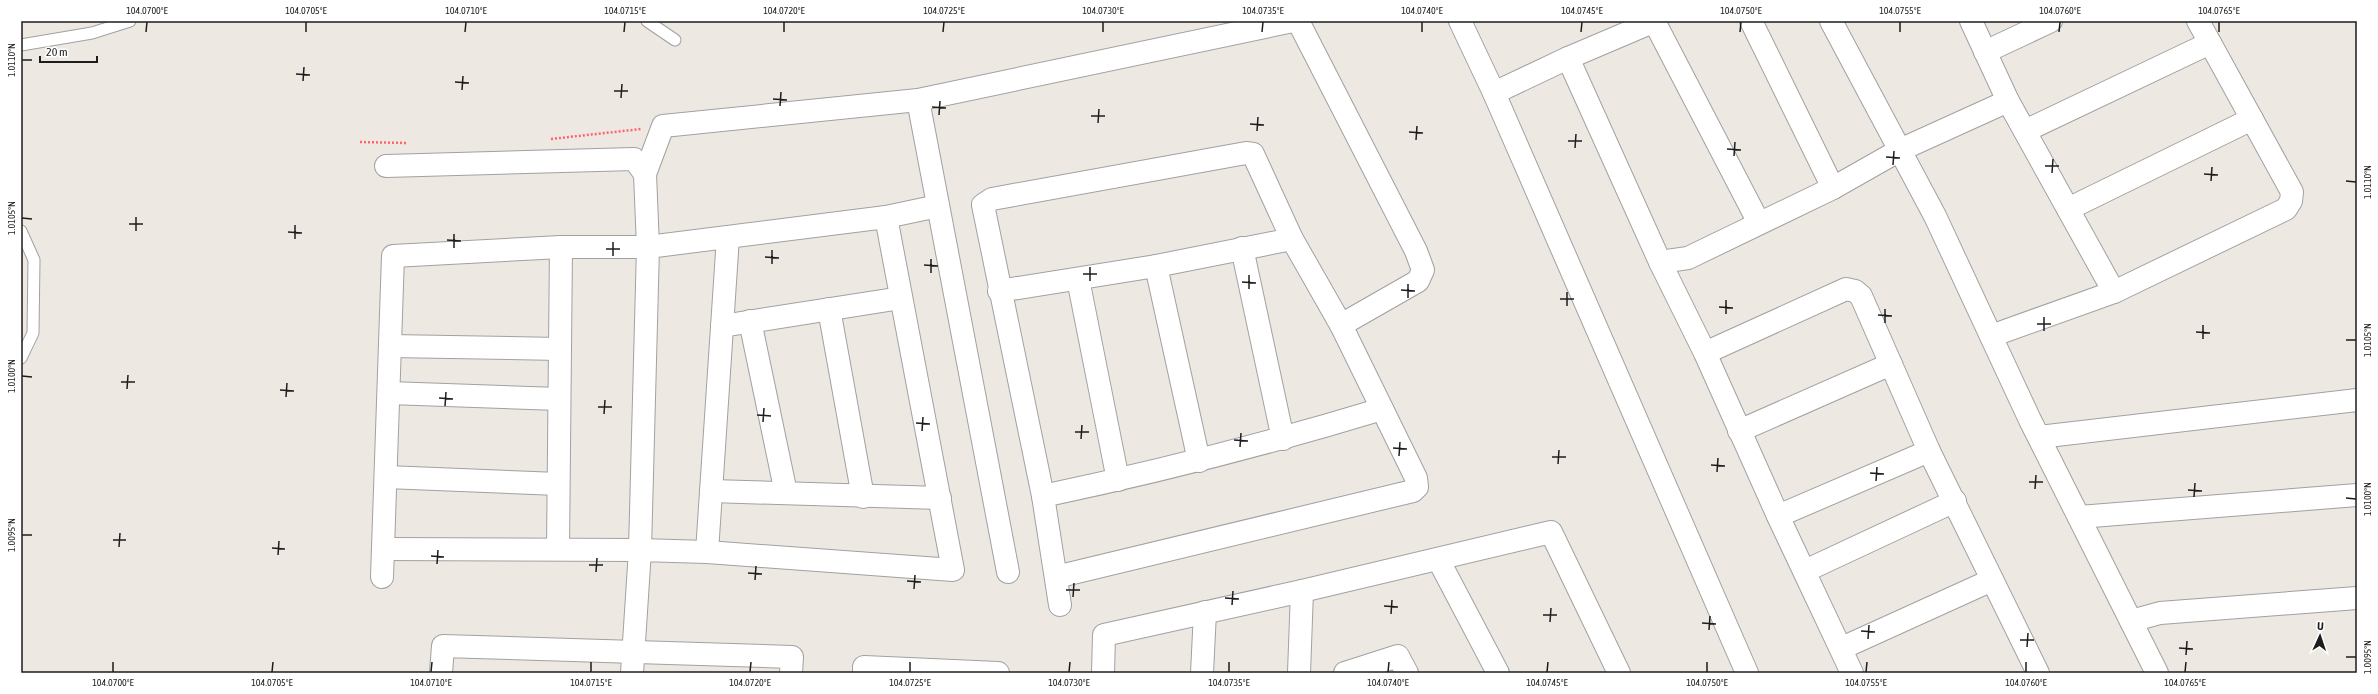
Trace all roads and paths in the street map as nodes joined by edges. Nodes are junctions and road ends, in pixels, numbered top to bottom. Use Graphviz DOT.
graph roads {
  1 [pos="130,21"];
  2 [pos="647,21"];
  3 [pos="1293,21"];
  4 [pos="1298,21"];
  5 [pos="1460,21"];
  6 [pos="1655,21"];
  7 [pos="1751,21"];
  8 [pos="1831,21"];
  9 [pos="1971,21"];
  10 [pos="2050,21"];
  11 [pos="2198,21"];
  12 [pos="675,40"];
  13 [pos="2210,42"];
  14 [pos="21,45"];
  15 [pos="1986,52"];
  16 [pos="1568,58"];
  17 [pos="1494,93"];
  18 [pos="918,100"];
  19 [pos="2008,101"];
  20 [pos="2252,118"];
  21 [pos="664,126"];
  22 [pos="2025,131"];
  23 [pos="547,140"];
  24 [pos="360,142"];
  25 [pos="409,143"];
  26 [pos="1900,150"];
  27 [pos="386,166"];
  28 [pos="645,174"];
  29 [pos="1833,188"];
  30 [pos="938,206"];
  31 [pos="2068,209"];
  32 [pos="886,217"];
  33 [pos="1759,223"];
  34 [pos="21,230"];
  35 [pos="728,237"];
  36 [pos="1292,239"];
  37 [pos="560,247"];
  38 [pos="648,247"];
  39 [pos="1242,248"];
  40 [pos="1660,262"];
  41 [pos="1156,266"];
  42 [pos="1078,279"];
  43 [pos="999,291"];
  44 [pos="2114,292"];
  45 [pos="901,298"];
  46 [pos="829,309"];
  47 [pos="750,321"];
  48 [pos="1341,325"];
  49 [pos="722,326"];
  50 [pos="1991,336"];
  51 [pos="390,346"];
  52 [pos="560,349"];
  53 [pos="1705,354"];
  54 [pos="21,358"];
  55 [pos="1891,364"];
  56 [pos="389,393"];
  57 [pos="559,399"];
  58 [pos="2357,400"];
  59 [pos="1382,409"];
  60 [pos="1739,431"];
  61 [pos="2039,437"];
  62 [pos="1282,439"];
  63 [pos="1929,451"];
  64 [pos="1199,461"];
  65 [pos="386,477"];
  66 [pos="1118,480"];
  67 [pos="558,484"];
  68 [pos="711,491"];
  69 [pos="786,493"];
  70 [pos="2357,495"];
  71 [pos="1043,496"];
  72 [pos="863,497"];
  73 [pos="940,498"];
  74 [pos="1955,502"];
  75 [pos="1778,516"];
  76 [pos="2079,518"];
  77 [pos="384,549"];
  78 [pos="558,549"];
  79 [pos="640,550"];
  80 [pos="706,552"];
  81 [pos="1438,559"];
  82 [pos="1805,571"];
  83 [pos="1008,572"];
  84 [pos="382,577"];
  85 [pos="1056,577"];
  86 [pos="1992,580"];
  87 [pos="1302,591"];
  88 [pos="2357,598"];
  89 [pos="1060,605"];
  90 [pos="1205,612"];
  91 [pos="2131,621"];
  92 [pos="1842,648"];
  93 [pos="634,651"];
  94 [pos="441,673"];
  95 [pos="632,673"];
  96 [pos="791,673"];
  97 [pos="864,673"];
  98 [pos="998,673"];
  99 [pos="1103,673"];
  100 [pos="1202,673"];
  101 [pos="1299,673"];
  102 [pos="1345,673"];
  103 [pos="1407,673"];
  104 [pos="1498,673"];
  105 [pos="1619,673"];
  106 [pos="1747,673"];
  107 [pos="1852,673"];
  108 [pos="2038,673"];
  109 [pos="2157,673"];
  1 -- 14 [label="lane"];
  2 -- 12 [label="lane"];
  3 -- 18 [label="street"];
  4 -- 48 [label="street"];
  5 -- 17 [label="street"];
  6 -- 16 [label="street"];
  6 -- 33 [label="street"];
  7 -- 29 [label="street"];
  8 -- 26 [label="street"];
  9 -- 15 [label="street"];
  10 -- 15 [label="street"];
  11 -- 13 [label="street"];
  13 -- 20 [label="street"];
  13 -- 22 [label="street"];
  15 -- 19 [label="street"];
  16 -- 17 [label="street"];
  16 -- 40 [label="street"];
  17 -- 106 [label="street"];
  18 -- 21 [label="street"];
  18 -- 30 [label="street"];
  19 -- 22 [label="street"];
  19 -- 26 [label="street"];
  20 -- 31 [label="street"];
  20 -- 44 [label="street"];
  21 -- 23 [label="path"];
  21 -- 28 [label="street"];
  22 -- 31 [label="street"];
  24 -- 25 [label="path"];
  26 -- 29 [label="street"];
  26 -- 50 [label="street"];
  27 -- 28 [label="street"];
  28 -- 38 [label="street"];
  29 -- 33 [label="street"];
  30 -- 32 [label="street"];
  30 -- 83 [label="street"];
  31 -- 44 [label="street"];
  32 -- 35 [label="street"];
  32 -- 45 [label="street"];
  33 -- 40 [label="street"];
  34 -- 54 [label="lane"];
  35 -- 38 [label="street"];
  35 -- 49 [label="street"];
  36 -- 39 [label="street"];
  36 -- 43 [label="street"];
  36 -- 48 [label="street"];
  37 -- 38 [label="street"];
  37 -- 51 [label="street"];
  37 -- 52 [label="street"];
  38 -- 79 [label="street"];
  39 -- 41 [label="street"];
  39 -- 62 [label="street"];
  40 -- 53 [label="street"];
  41 -- 42 [label="street"];
  41 -- 64 [label="street"];
  42 -- 43 [label="street"];
  42 -- 66 [label="street"];
  43 -- 71 [label="street"];
  44 -- 50 [label="street"];
  45 -- 46 [label="street"];
  45 -- 73 [label="street"];
  46 -- 47 [label="street"];
  46 -- 72 [label="street"];
  47 -- 49 [label="street"];
  47 -- 69 [label="street"];
  48 -- 59 [label="street"];
  49 -- 68 [label="street"];
  50 -- 61 [label="street"];
  51 -- 52 [label="street"];
  51 -- 56 [label="street"];
  52 -- 57 [label="street"];
  53 -- 55 [label="street"];
  53 -- 60 [label="street"];
  55 -- 60 [label="street"];
  55 -- 63 [label="street"];
  56 -- 57 [label="street"];
  56 -- 65 [label="street"];
  57 -- 67 [label="street"];
  58 -- 61 [label="street"];
  59 -- 62 [label="street"];
  59 -- 85 [label="street"];
  60 -- 75 [label="street"];
  61 -- 76 [label="street"];
  62 -- 64 [label="street"];
  63 -- 74 [label="street"];
  63 -- 75 [label="street"];
  64 -- 66 [label="street"];
  65 -- 67 [label="street"];
  65 -- 77 [label="street"];
  66 -- 71 [label="street"];
  67 -- 78 [label="street"];
  68 -- 69 [label="street"];
  68 -- 80 [label="street"];
  69 -- 72 [label="street"];
  70 -- 76 [label="street"];
  71 -- 85 [label="street"];
  72 -- 73 [label="street"];
  73 -- 80 [label="street"];
  74 -- 82 [label="street"];
  74 -- 86 [label="street"];
  75 -- 82 [label="street"];
  76 -- 91 [label="street"];
  77 -- 78 [label="street"];
  77 -- 84 [label="street"];
  78 -- 79 [label="street"];
  79 -- 80 [label="street"];
  79 -- 93 [label="street"];
  81 -- 87 [label="street"];
  81 -- 104 [label="street"];
  81 -- 105 [label="street"];
  82 -- 92 [label="street"];
  85 -- 89 [label="street"];
  86 -- 92 [label="street"];
  86 -- 108 [label="street"];
  87 -- 90 [label="street"];
  87 -- 101 [label="street"];
  88 -- 91 [label="street"];
  90 -- 99 [label="street"];
  90 -- 100 [label="street"];
  91 -- 109 [label="street"];
  92 -- 107 [label="street"];
  93 -- 94 [label="street"];
  93 -- 95 [label="street"];
  93 -- 96 [label="street"];
  97 -- 98 [label="street"];
  102 -- 103 [label="street"];
}
